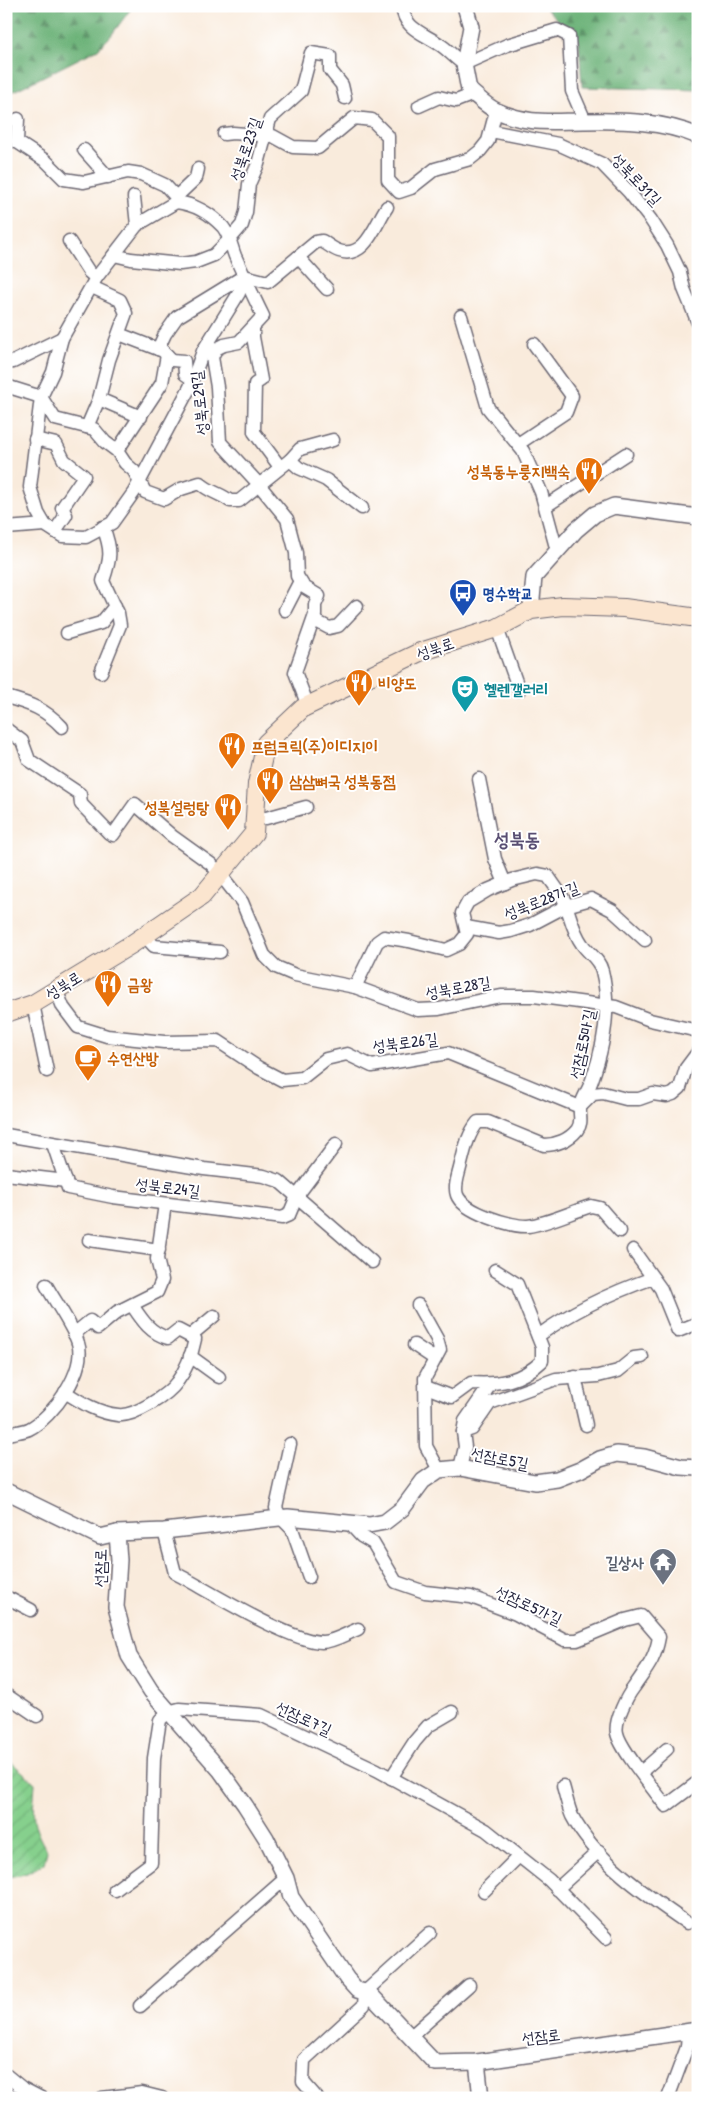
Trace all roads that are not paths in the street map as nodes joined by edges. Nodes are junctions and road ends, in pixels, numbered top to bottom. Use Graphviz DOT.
graph roads {
  1 [pos="402,6"];
  2 [pos="465,6"];
  3 [pos="464,64"];
  4 [pos="474,94"];
  5 [pos="345,98"];
  6 [pos="419,106"];
  7 [pos="496,111"];
  8 [pos="18,120"];
  9 [pos="585,120"];
  10 [pos="491,131"];
  11 [pos="224,134"];
  12 [pos="266,136"];
  13 [pos="698,136"];
  14 [pos="84,150"];
  15 [pos="198,168"];
  16 [pos="108,177"];
  17 [pos="134,197"];
  18 [pos="176,200"];
  19 [pos="387,207"];
  20 [pos="137,225"];
  21 [pos="230,239"];
  22 [pos="70,241"];
  23 [pos="114,255"];
  24 [pos="298,257"];
  25 [pos="244,276"];
  26 [pos="94,282"];
  27 [pos="327,288"];
  28 [pos="461,316"];
  29 [pos="698,321"];
  30 [pos="253,328"];
  31 [pos="119,334"];
  32 [pos="62,338"];
  33 [pos="534,344"];
  34 [pos="163,352"];
  35 [pos="6,363"];
  36 [pos="192,379"];
  37 [pos="6,386"];
  38 [pos="41,397"];
  39 [pos="99,399"];
  40 [pos="141,416"];
  41 [pos="87,427"];
  42 [pos="35,439"];
  43 [pos="333,440"];
  44 [pos="518,444"];
  45 [pos="118,451"];
  46 [pos="626,454"];
  47 [pos="285,463"];
  48 [pos="140,482"];
  49 [pos="259,484"];
  50 [pos="546,506"];
  51 [pos="362,508"];
  52 [pos="698,517"];
  53 [pos="103,527"];
  54 [pos="6,528"];
  55 [pos="50,528"];
  56 [pos="557,551"];
  57 [pos="300,581"];
  58 [pos="115,606"];
  59 [pos="357,606"];
  60 [pos="285,610"];
  61 [pos="531,610"];
  62 [pos="698,618"];
  63 [pos="314,620"];
  64 [pos="497,628"];
  65 [pos="67,634"];
  66 [pos="101,672"];
  67 [pos="519,690"];
  68 [pos="6,697"];
  69 [pos="308,706"];
  70 [pos="62,728"];
  71 [pos="6,729"];
  72 [pos="479,779"];
  73 [pos="306,807"];
  74 [pos="255,818"];
  75 [pos="220,874"];
  76 [pos="505,882"];
  77 [pos="566,906"];
  78 [pos="466,927"];
  79 [pos="144,935"];
  80 [pos="645,940"];
  81 [pos="220,952"];
  82 [pos="355,987"];
  83 [pos="56,989"];
  84 [pos="33,1004"];
  85 [pos="606,1005"];
  86 [pos="7,1008"];
  87 [pos="698,1031"];
  88 [pos="698,1052"];
  89 [pos="46,1072"];
  90 [pos="580,1107"];
  91 [pos="6,1135"];
  92 [pos="53,1144"];
  93 [pos="336,1144"];
  94 [pos="6,1174"];
  95 [pos="66,1181"];
  96 [pos="297,1196"];
  97 [pos="165,1204"];
  98 [pos="620,1232"];
  99 [pos="89,1240"];
  100 [pos="159,1250"];
  101 [pos="633,1250"];
  102 [pos="372,1262"];
  103 [pos="495,1270"];
  104 [pos="653,1278"];
  105 [pos="46,1285"];
  106 [pos="132,1305"];
  107 [pos="418,1305"];
  108 [pos="214,1316"];
  109 [pos="698,1323"];
  110 [pos="74,1334"];
  111 [pos="190,1336"];
  112 [pos="538,1336"];
  113 [pos="414,1344"];
  114 [pos="190,1356"];
  115 [pos="642,1357"];
  116 [pos="435,1359"];
  117 [pos="219,1377"];
  118 [pos="576,1377"];
  119 [pos="490,1385"];
  120 [pos="426,1387"];
  121 [pos="65,1392"];
  122 [pos="586,1425"];
  123 [pos="464,1432"];
  124 [pos="6,1434"];
  125 [pos="290,1444"];
  126 [pos="460,1468"];
  127 [pos="698,1468"];
  128 [pos="439,1470"];
  129 [pos="6,1491"];
  130 [pos="281,1518"];
  131 [pos="348,1522"];
  132 [pos="164,1531"];
  133 [pos="117,1533"];
  134 [pos="309,1577"];
  135 [pos="6,1597"];
  136 [pos="31,1610"];
  137 [pos="358,1629"];
  138 [pos="6,1695"];
  139 [pos="168,1712"];
  140 [pos="452,1712"];
  141 [pos="37,1716"];
  142 [pos="667,1750"];
  143 [pos="641,1772"];
  144 [pos="390,1778"];
  145 [pos="698,1782"];
  146 [pos="563,1786"];
  147 [pos="600,1851"];
  148 [pos="518,1857"];
  149 [pos="286,1878"];
  150 [pos="558,1889"];
  151 [pos="115,1890"];
  152 [pos="484,1891"];
  153 [pos="687,1923"];
  154 [pos="430,1933"];
  155 [pos="606,1938"];
  156 [pos="469,1985"];
  157 [pos="365,1992"];
  158 [pos="140,2006"];
  159 [pos="693,2031"];
  160 [pos="410,2037"];
  161 [pos="477,2062"];
  162 [pos="6,2075"];
  163 [pos="41,2098"];
  164 [pos="102,2098"];
  165 [pos="162,2098"];
  166 [pos="316,2098"];
  167 [pos="481,2098"];
  168 [pos="668,2098"];
  1 -- 3 [label="street"];
  2 -- 3 [label="street"];
  3 -- 4 [label="street"];
  3 -- 9 [label="street"];
  4 -- 6 [label="street"];
  4 -- 7 [label="street"];
  5 -- 12 [label="street, 성북로23길"];
  7 -- 9 [label="street"];
  7 -- 10 [label="street"];
  8 -- 16 [label="street"];
  9 -- 13 [label="street"];
  10 -- 12 [label="street"];
  10 -- 29 [label="street, 성북로31길"];
  11 -- 12 [label="street"];
  12 -- 21 [label="street, 성북로23길"];
  14 -- 16 [label="street"];
  15 -- 18 [label="street"];
  16 -- 18 [label="street"];
  17 -- 20 [label="street"];
  18 -- 20 [label="street"];
  18 -- 21 [label="street"];
  19 -- 24 [label="street"];
  20 -- 23 [label="street"];
  21 -- 23 [label="street, 성북로23길"];
  21 -- 25 [label="street"];
  22 -- 26 [label="street"];
  23 -- 26 [label="street"];
  24 -- 25 [label="street"];
  24 -- 27 [label="street"];
  25 -- 30 [label="street"];
  25 -- 34 [label="street"];
  25 -- 36 [label="street"];
  26 -- 31 [label="street"];
  26 -- 32 [label="street"];
  28 -- 44 [label="street"];
  30 -- 47 [label="street"];
  30 -- 49 [label="street, 성북로29길"];
  31 -- 34 [label="street"];
  31 -- 39 [label="street"];
  32 -- 35 [label="street"];
  32 -- 38 [label="street"];
  33 -- 44 [label="street"];
  34 -- 36 [label="street"];
  34 -- 40 [label="street"];
  36 -- 48 [label="street"];
  37 -- 38 [label="street"];
  38 -- 41 [label="street"];
  38 -- 42 [label="street"];
  39 -- 40 [label="street"];
  39 -- 41 [label="street"];
  40 -- 45 [label="street"];
  41 -- 45 [label="street"];
  42 -- 55 [label="street"];
  42 -- 55 [label="street"];
  43 -- 47 [label="street"];
  44 -- 50 [label="street"];
  45 -- 48 [label="street"];
  46 -- 50 [label="street"];
  47 -- 49 [label="street"];
  47 -- 51 [label="street"];
  48 -- 49 [label="street"];
  48 -- 53 [label="street"];
  49 -- 57 [label="street, 성북로29길"];
  50 -- 56 [label="street"];
  52 -- 56 [label="street"];
  53 -- 55 [label="street"];
  53 -- 58 [label="street"];
  54 -- 55 [label="street"];
  56 -- 61 [label="street"];
  57 -- 60 [label="street"];
  57 -- 63 [label="street"];
  58 -- 65 [label="street"];
  58 -- 66 [label="street"];
  59 -- 63 [label="street"];
  61 -- 62 [label="main road, 성북로"];
  61 -- 64 [label="main road, 성북로"];
  63 -- 69 [label="street"];
  64 -- 67 [label="street"];
  64 -- 69 [label="main road, 성북로"];
  68 -- 70 [label="street"];
  69 -- 74 [label="main road, 성북로"];
  71 -- 75 [label="street, 성북로28길"];
  72 -- 76 [label="street, 성북로28가길"];
  73 -- 74 [label="street"];
  74 -- 75 [label="main road, 성북로"];
  75 -- 79 [label="main road, 성북로"];
  75 -- 82 [label="street, 성북로28길"];
  76 -- 77 [label="street, 선잠로5마길"];
  76 -- 78 [label="street, 선잠로5마길"];
  77 -- 78 [label="street, 성북로28가길"];
  77 -- 80 [label="street, 성북로28가길"];
  77 -- 85 [label="street, 선잠로5마길"];
  78 -- 82 [label="street, 선잠로5마길"];
  79 -- 81 [label="street"];
  79 -- 83 [label="main road, 성북로"];
  82 -- 85 [label="street, 성북로28길"];
  83 -- 84 [label="main road, 성북로"];
  83 -- 90 [label="street, 성북로26길"];
  84 -- 86 [label="main road, 성북로"];
  84 -- 89 [label="street, 성북로"];
  85 -- 87 [label="street, 성북로28길"];
  85 -- 90 [label="street, 선잠로5마길"];
  88 -- 90 [label="street"];
  90 -- 98 [label="street, 선잠로5마길"];
  91 -- 92 [label="street, 성북로24길"];
  92 -- 95 [label="street"];
  92 -- 96 [label="street, 성북로24길"];
  93 -- 96 [label="street, 성북로24길"];
  94 -- 95 [label="street"];
  95 -- 97 [label="street, 성북로24길"];
  96 -- 97 [label="street, 성북로24길"];
  96 -- 102 [label="street, 성북로24길"];
  97 -- 100 [label="street"];
  99 -- 100 [label="street"];
  100 -- 106 [label="street"];
  101 -- 104 [label="street"];
  103 -- 112 [label="street"];
  104 -- 109 [label="street"];
  104 -- 112 [label="street"];
  105 -- 110 [label="street"];
  106 -- 110 [label="street"];
  106 -- 111 [label="street"];
  107 -- 116 [label="street"];
  108 -- 111 [label="street"];
  110 -- 121 [label="street"];
  111 -- 114 [label="street"];
  112 -- 119 [label="street"];
  113 -- 116 [label="street"];
  114 -- 117 [label="street"];
  114 -- 121 [label="street"];
  115 -- 118 [label="street, 선잠로5길"];
  116 -- 120 [label="street"];
  118 -- 122 [label="street"];
  118 -- 123 [label="street, 선잠로5길"];
  119 -- 120 [label="street"];
  119 -- 123 [label="street"];
  120 -- 128 [label="street"];
  121 -- 124 [label="street"];
  123 -- 126 [label="street"];
  125 -- 130 [label="street"];
  126 -- 127 [label="street, 선잠로5길"];
  126 -- 128 [label="street, 선잠로5길"];
  128 -- 131 [label="street"];
  129 -- 133 [label="street, 선잠로"];
  130 -- 131 [label="street"];
  130 -- 132 [label="street"];
  130 -- 134 [label="street"];
  131 -- 143 [label="street, 선잠로5가길"];
  132 -- 133 [label="street"];
  132 -- 137 [label="street"];
  133 -- 139 [label="street, 선잠로"];
  135 -- 136 [label="street"];
  138 -- 141 [label="street"];
  139 -- 144 [label="street, 선잠로7길"];
  139 -- 149 [label="street, 선잠로"];
  139 -- 151 [label="street"];
  140 -- 144 [label="street"];
  142 -- 143 [label="street"];
  143 -- 145 [label="street, 선잠로5가길"];
  144 -- 148 [label="street, 선잠로7길"];
  146 -- 147 [label="street"];
  147 -- 150 [label="street"];
  147 -- 153 [label="street"];
  148 -- 150 [label="street, 선잠로7길"];
  148 -- 152 [label="street"];
  149 -- 157 [label="street, 선잠로"];
  149 -- 158 [label="street"];
  150 -- 155 [label="street, 선잠로7길"];
  154 -- 157 [label="street"];
  156 -- 160 [label="street"];
  157 -- 160 [label="street, 선잠로"];
  157 -- 166 [label="street"];
  159 -- 161 [label="street, 선잠로"];
  159 -- 168 [label="street, 선잠로"];
  160 -- 161 [label="street, 선잠로"];
  161 -- 167 [label="street"];
  162 -- 163 [label="street"];
  164 -- 165 [label="street"];
}
